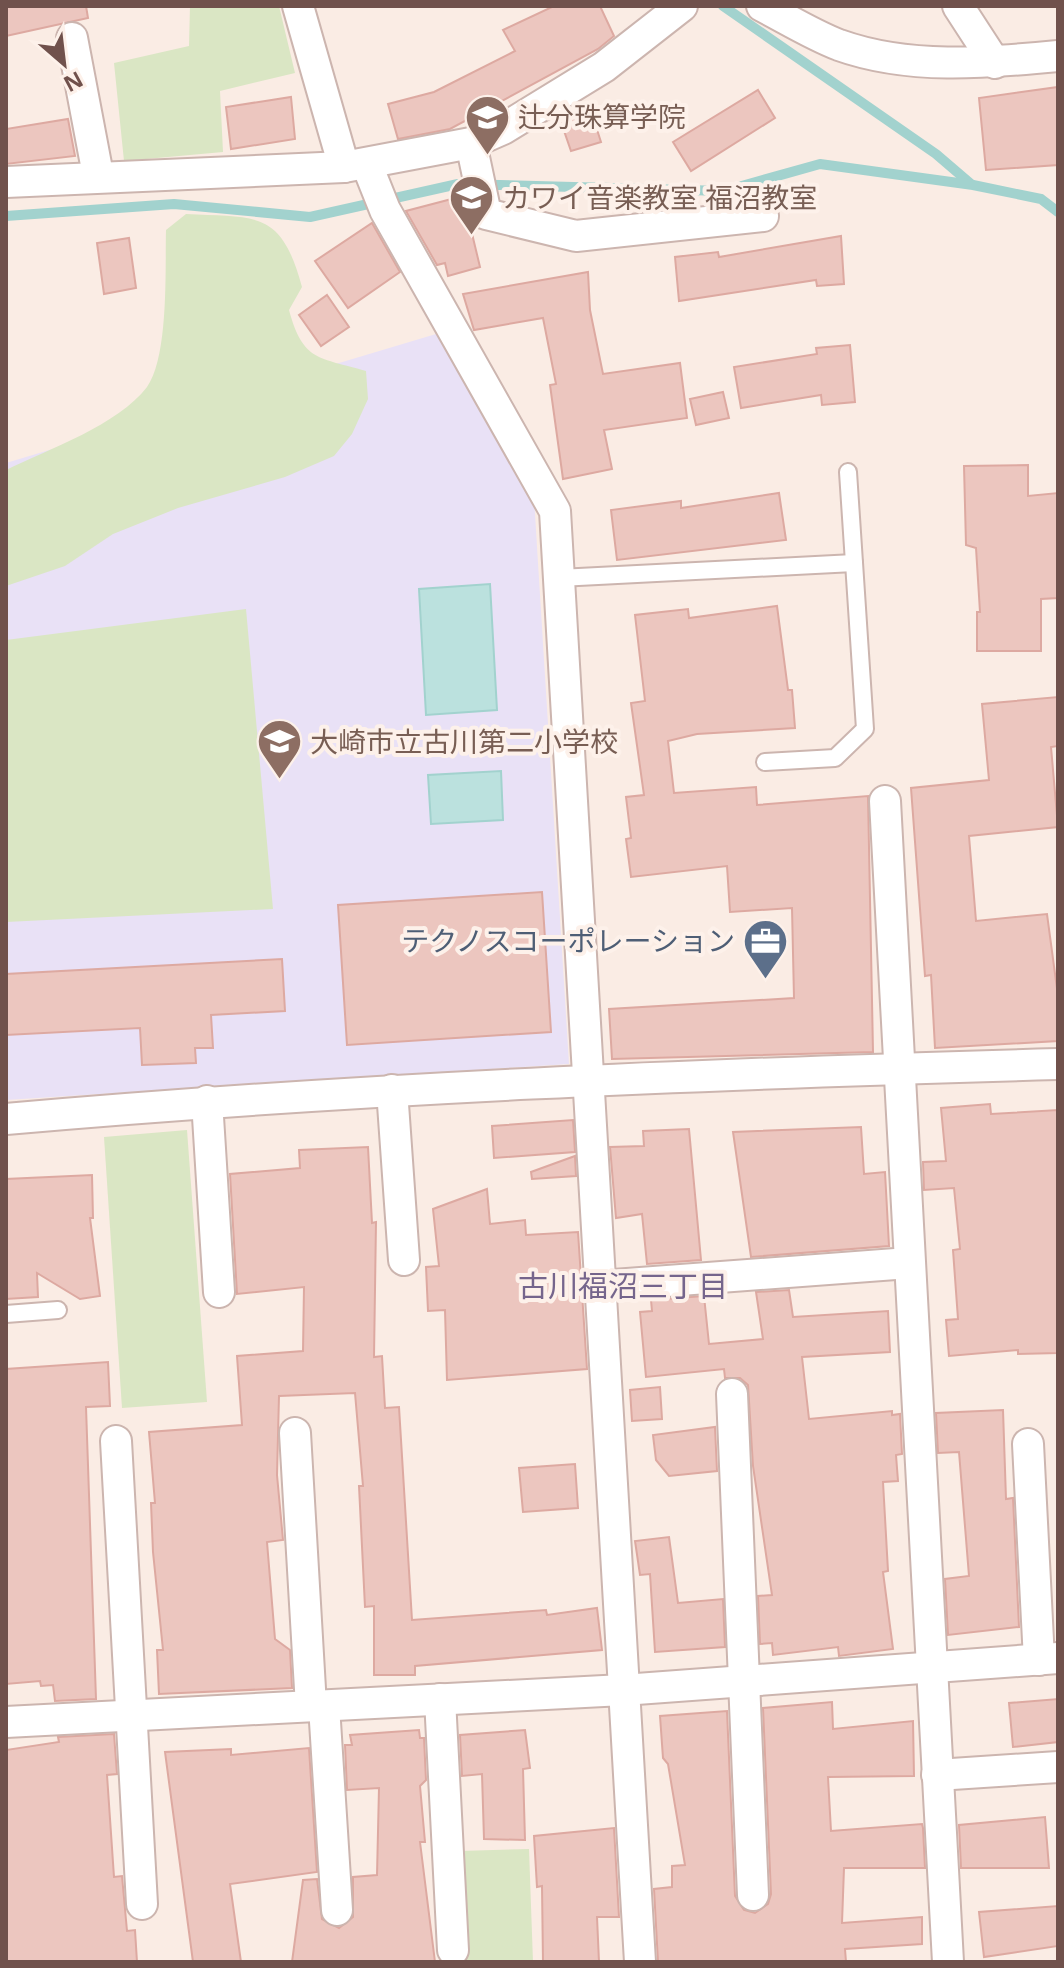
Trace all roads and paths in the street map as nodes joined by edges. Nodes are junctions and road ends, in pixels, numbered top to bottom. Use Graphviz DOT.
graph roads {
  1 [pos="298,6"];
  2 [pos="682,6"];
  3 [pos="762,6"];
  4 [pos="958,6"];
  5 [pos="72,38"];
  6 [pos="1058,56"];
  7 [pos="995,63"];
  8 [pos="471,143"];
  9 [pos="98,175"];
  10 [pos="6,182"];
  11 [pos="368,182"];
  12 [pos="763,216"];
  13 [pos="848,472"];
  14 [pos="854,563"];
  15 [pos="559,578"];
  16 [pos="765,762"];
  17 [pos="885,801"];
  18 [pos="1058,1064"];
  19 [pos="900,1068"];
  20 [pos="590,1078"];
  21 [pos="392,1090"];
  22 [pos="207,1101"];
  23 [pos="6,1119"];
  24 [pos="404,1260"];
  25 [pos="909,1263"];
  26 [pos="600,1286"];
  27 [pos="219,1292"];
  28 [pos="58,1310"];
  29 [pos="6,1314"];
  30 [pos="732,1394"];
  31 [pos="295,1433"];
  32 [pos="116,1441"];
  33 [pos="1028,1444"];
  34 [pos="1048,1659"];
  35 [pos="930,1669"];
  36 [pos="744,1682"];
  37 [pos="623,1690"];
  38 [pos="440,1699"];
  39 [pos="318,1706"];
  40 [pos="130,1716"];
  41 [pos="6,1722"];
  42 [pos="1058,1767"];
  43 [pos="937,1775"];
  44 [pos="753,1895"];
  45 [pos="142,1904"];
  46 [pos="337,1910"];
  47 [pos="453,1950"];
  48 [pos="640,1962"];
  49 [pos="948,1962"];
  1 -- 11 [label="street"];
  2 -- 8 [label="street"];
  3 -- 7 [label="street"];
  4 -- 7 [label="street"];
  5 -- 9 [label="street"];
  6 -- 7 [label="street"];
  8 -- 11 [label="street"];
  8 -- 12 [label="street"];
  9 -- 10 [label="street"];
  9 -- 11 [label="street"];
  11 -- 15 [label="street"];
  13 -- 14 [label="lane"];
  14 -- 15 [label="lane"];
  14 -- 16 [label="lane"];
  15 -- 20 [label="street"];
  17 -- 19 [label="street"];
  18 -- 19 [label="street"];
  19 -- 20 [label="street"];
  19 -- 25 [label="street"];
  20 -- 21 [label="street"];
  20 -- 26 [label="street"];
  21 -- 22 [label="street"];
  21 -- 24 [label="street"];
  22 -- 23 [label="street"];
  22 -- 27 [label="street"];
  25 -- 26 [label="street"];
  25 -- 35 [label="street"];
  26 -- 37 [label="street"];
  28 -- 29 [label="lane"];
  30 -- 36 [label="street"];
  31 -- 39 [label="street"];
  32 -- 40 [label="street"];
  33 -- 34 [label="street"];
  34 -- 35 [label="street"];
  35 -- 36 [label="street"];
  35 -- 43 [label="street"];
  36 -- 37 [label="street"];
  36 -- 44 [label="street"];
  37 -- 38 [label="street"];
  37 -- 48 [label="street"];
  38 -- 39 [label="street"];
  38 -- 47 [label="street"];
  39 -- 40 [label="street"];
  39 -- 46 [label="street"];
  40 -- 41 [label="street"];
  40 -- 45 [label="street"];
  42 -- 43 [label="street"];
  43 -- 49 [label="street"];
}
